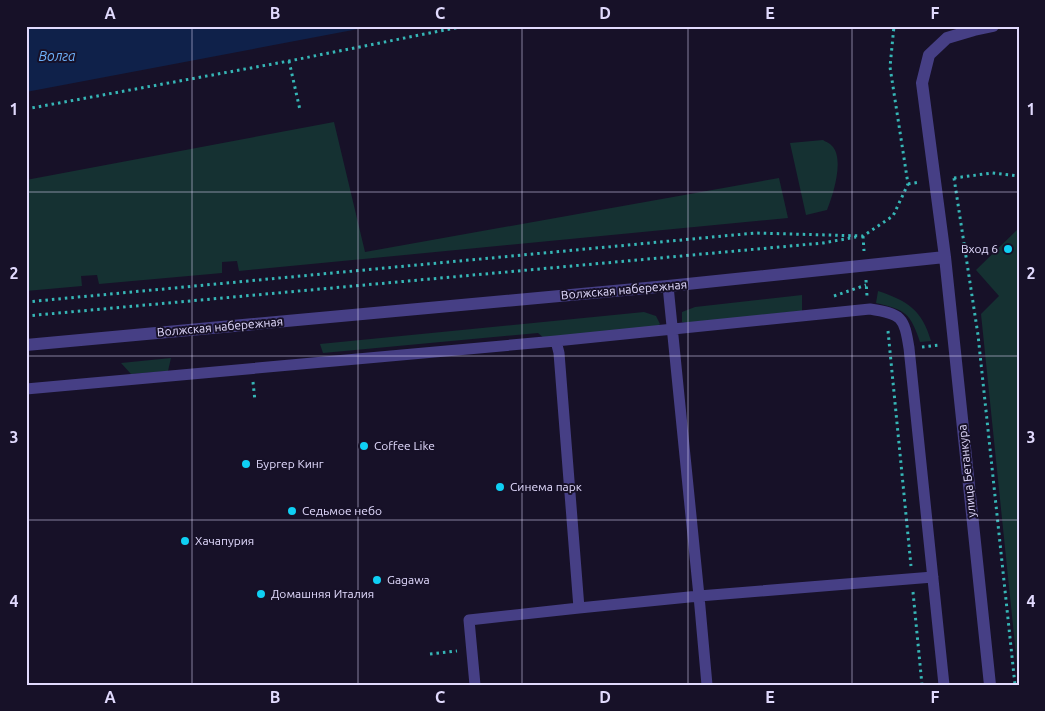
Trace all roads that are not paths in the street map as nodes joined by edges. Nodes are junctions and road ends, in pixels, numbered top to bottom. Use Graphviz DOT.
graph roads {
  1 [pos="993,26"];
  2 [pos="945,257"];
  3 [pos="668,286"];
  4 [pos="672,328"];
  5 [pos="556,341"];
  6 [pos="26,345"];
  7 [pos="26,389"];
  8 [pos="933,577"];
  9 [pos="699,596"];
  10 [pos="579,608"];
  11 [pos="475,685"];
  12 [pos="706,685"];
  13 [pos="944,685"];
  14 [pos="990,685"];
  1 -- 2 [label="street"];
  2 -- 3 [label="street, Волжская набережная"];
  2 -- 14 [label="street, улица Бетанкура"];
  3 -- 4 [label="lane"];
  3 -- 6 [label="street, Волжская набережная"];
  4 -- 5 [label="lane"];
  4 -- 8 [label="lane"];
  4 -- 9 [label="lane"];
  5 -- 7 [label="lane"];
  5 -- 10 [label="lane"];
  8 -- 9 [label="lane"];
  8 -- 13 [label="lane"];
  9 -- 10 [label="lane"];
  9 -- 12 [label="lane"];
  10 -- 11 [label="lane"];
}
